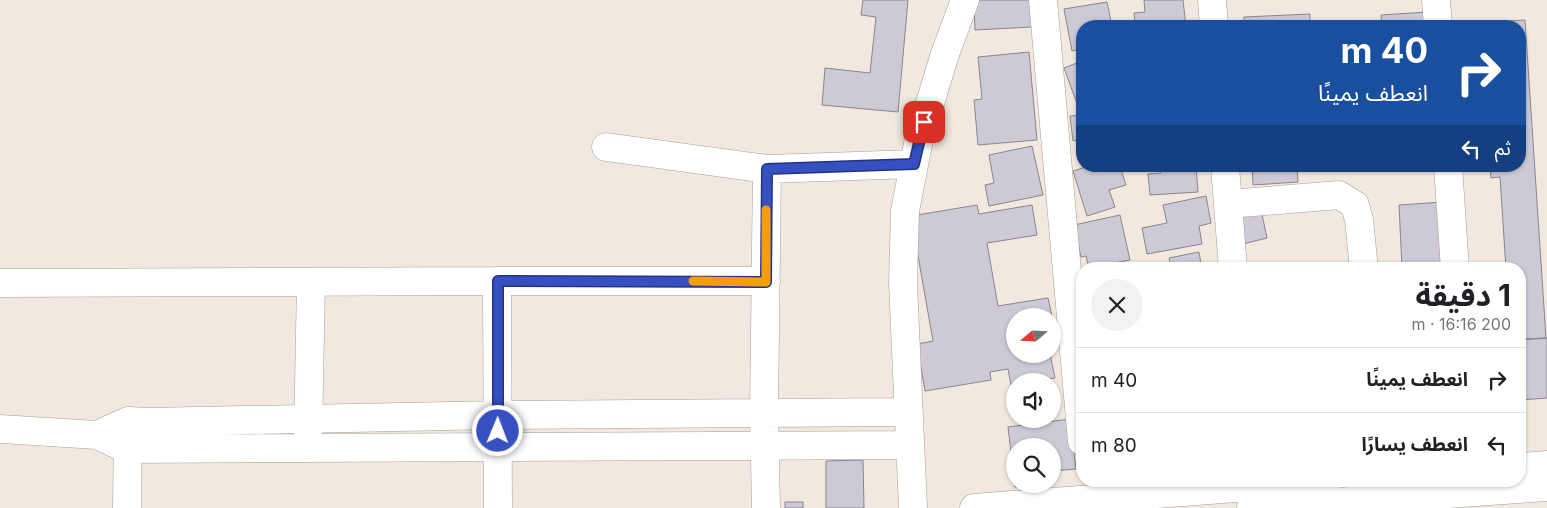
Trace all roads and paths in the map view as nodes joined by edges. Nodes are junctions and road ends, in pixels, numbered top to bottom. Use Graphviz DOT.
graph roads {
  1 [pos="965,0"];
  2 [pos="1043,0"];
  3 [pos="1212,0"];
  4 [pos="1436,0"];
  5 [pos="1214,20"];
  6 [pos="1438,20"];
  7 [pos="606,147"];
  8 [pos="914,164"];
  9 [pos="767,169"];
  10 [pos="1225,172"];
  11 [pos="1448,172"];
  12 [pos="1228,204"];
  13 [pos="1232,262"];
  14 [pos="1363,262"];
  15 [pos="1455,262"];
  16 [pos="498,281"];
  17 [pos="311,282"];
  18 [pos="766,282"];
  19 [pos="0,283"];
  20 [pos="1076,372"];
  21 [pos="908,412"];
  22 [pos="764,414"];
  23 [pos="498,415"];
  24 [pos="309,419"];
  25 [pos="128,421"];
  26 [pos="0,429"];
  27 [pos="97,435"];
  28 [pos="765,446"];
  29 [pos="910,446"];
  30 [pos="498,447"];
  31 [pos="127,448"];
  32 [pos="308,448"];
  33 [pos="1547,465"];
  34 [pos="1526,467"];
  35 [pos="1547,487"];
  36 [pos="1087,490"];
  37 [pos="1251,492"];
  38 [pos="1311,494"];
  39 [pos="1443,495"];
  40 [pos="1176,500"];
  41 [pos="1042,505"];
  42 [pos="127,508"];
  43 [pos="498,508"];
  44 [pos="766,508"];
  45 [pos="913,508"];
  46 [pos="974,508"];
  1 -- 8 [label="street"];
  2 -- 20 [label="street"];
  3 -- 5 [label="street"];
  4 -- 6 [label="street"];
  7 -- 9 [label="street"];
  8 -- 9 [label="street"];
  8 -- 21 [label="street"];
  9 -- 18 [label="street"];
  10 -- 12 [label="street"];
  11 -- 15 [label="street"];
  12 -- 13 [label="street"];
  12 -- 14 [label="street"];
  16 -- 17 [label="street"];
  16 -- 18 [label="street"];
  16 -- 23 [label="street"];
  17 -- 19 [label="street"];
  17 -- 24 [label="street"];
  18 -- 22 [label="street"];
  21 -- 22 [label="street"];
  21 -- 29 [label="street"];
  22 -- 23 [label="street"];
  22 -- 28 [label="street"];
  23 -- 24 [label="street"];
  23 -- 30 [label="street"];
  24 -- 25 [label="street"];
  24 -- 32 [label="street"];
  25 -- 27 [label="street"];
  25 -- 31 [label="street"];
  26 -- 27 [label="street"];
  27 -- 31 [label="street"];
  28 -- 29 [label="street"];
  28 -- 30 [label="street"];
  28 -- 44 [label="street"];
  29 -- 45 [label="street"];
  30 -- 32 [label="street"];
  30 -- 43 [label="street"];
  31 -- 32 [label="street"];
  31 -- 42 [label="street"];
  33 -- 34 [label="street"];
  35 -- 39 [label="street"];
  36 -- 40 [label="street"];
  36 -- 41 [label="street"];
  37 -- 38 [label="street"];
  37 -- 40 [label="street"];
  38 -- 39 [label="street"];
  41 -- 46 [label="street"];
}
